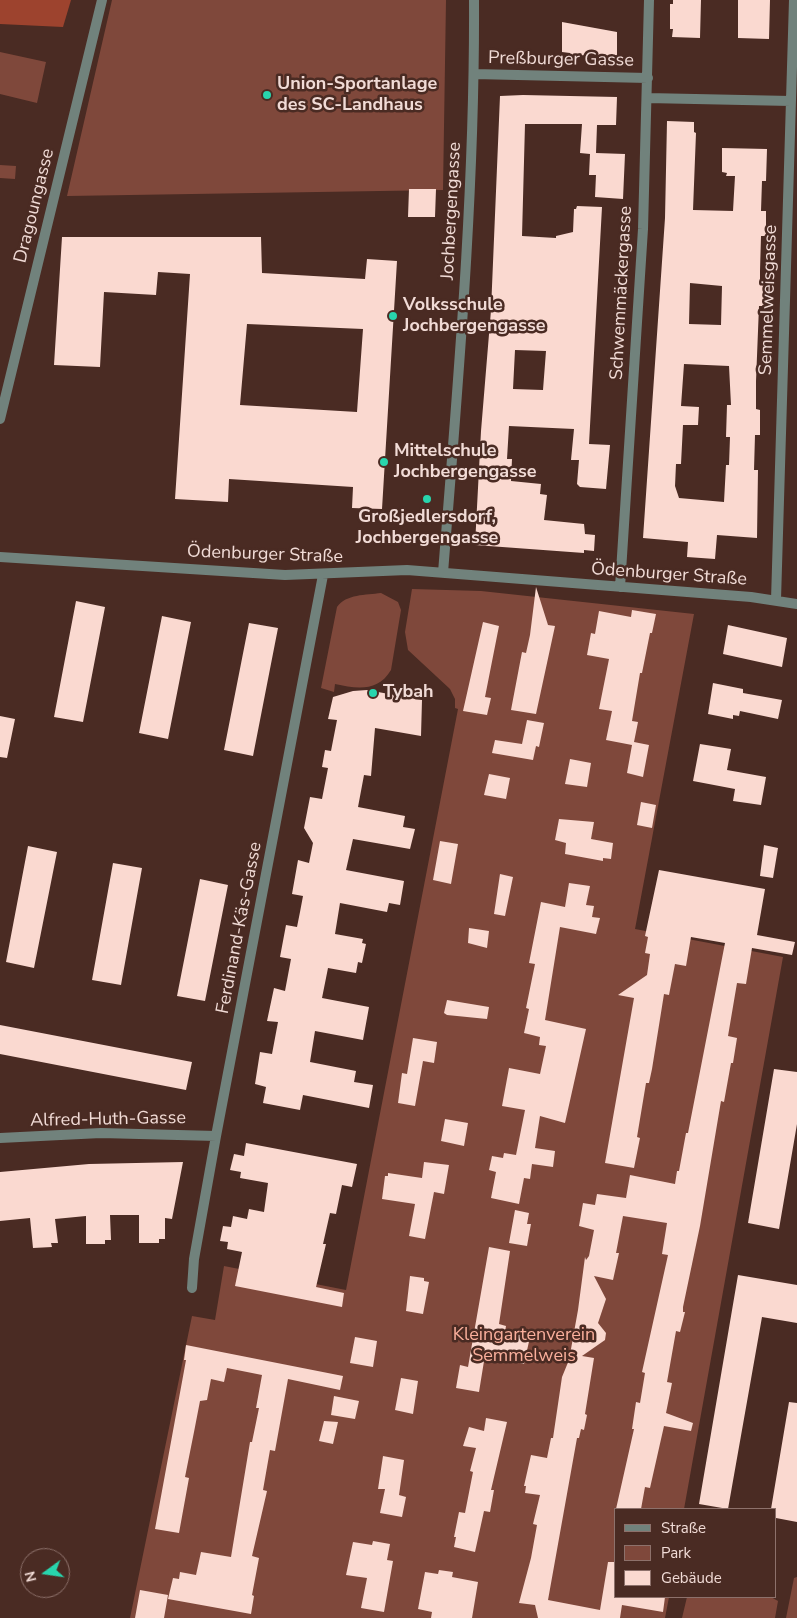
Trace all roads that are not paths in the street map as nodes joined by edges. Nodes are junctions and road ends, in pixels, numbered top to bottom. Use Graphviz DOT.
graph roads {
  1 [pos="102,0"];
  2 [pos="474,0"];
  3 [pos="649,0"];
  4 [pos="794,0"];
  5 [pos="474,74"];
  6 [pos="648,78"];
  7 [pos="794,80"];
  8 [pos="647,98"];
  9 [pos="791,101"];
  10 [pos="0,419"];
  11 [pos="0,557"];
  12 [pos="443,573"];
  13 [pos="323,575"];
  14 [pos="620,587"];
  15 [pos="776,600"];
  16 [pos="797,604"];
  17 [pos="216,1136"];
  18 [pos="0,1138"];
  19 [pos="192,1288"];
  1 -- 10 [label="street, Dragoungasse"];
  2 -- 5 [label="street, Jochbergengasse"];
  3 -- 6 [label="street, Schwemmäckergasse"];
  4 -- 7 [label="street, Semmelweisgasse"];
  5 -- 6 [label="street, Preßburger Gasse"];
  5 -- 12 [label="street, Jochbergengasse"];
  6 -- 8 [label="street, Schwemmäckergasse"];
  7 -- 9 [label="street, Semmelweisgasse"];
  8 -- 9 [label="street"];
  8 -- 14 [label="street, Schwemmäckergasse"];
  9 -- 15 [label="street, Semmelweisgasse"];
  11 -- 13 [label="street, Ödenburger Straße"];
  12 -- 13 [label="street, Ödenburger Straße"];
  12 -- 14 [label="street, Ödenburger Straße"];
  13 -- 17 [label="street, Ferdinand-Käs-Gasse"];
  14 -- 15 [label="street, Ödenburger Straße"];
  15 -- 16 [label="street, Ödenburger Straße"];
  17 -- 18 [label="street, Alfred-Huth-Gasse"];
  17 -- 19 [label="street, Ferdinand-Käs-Gasse"];
}
